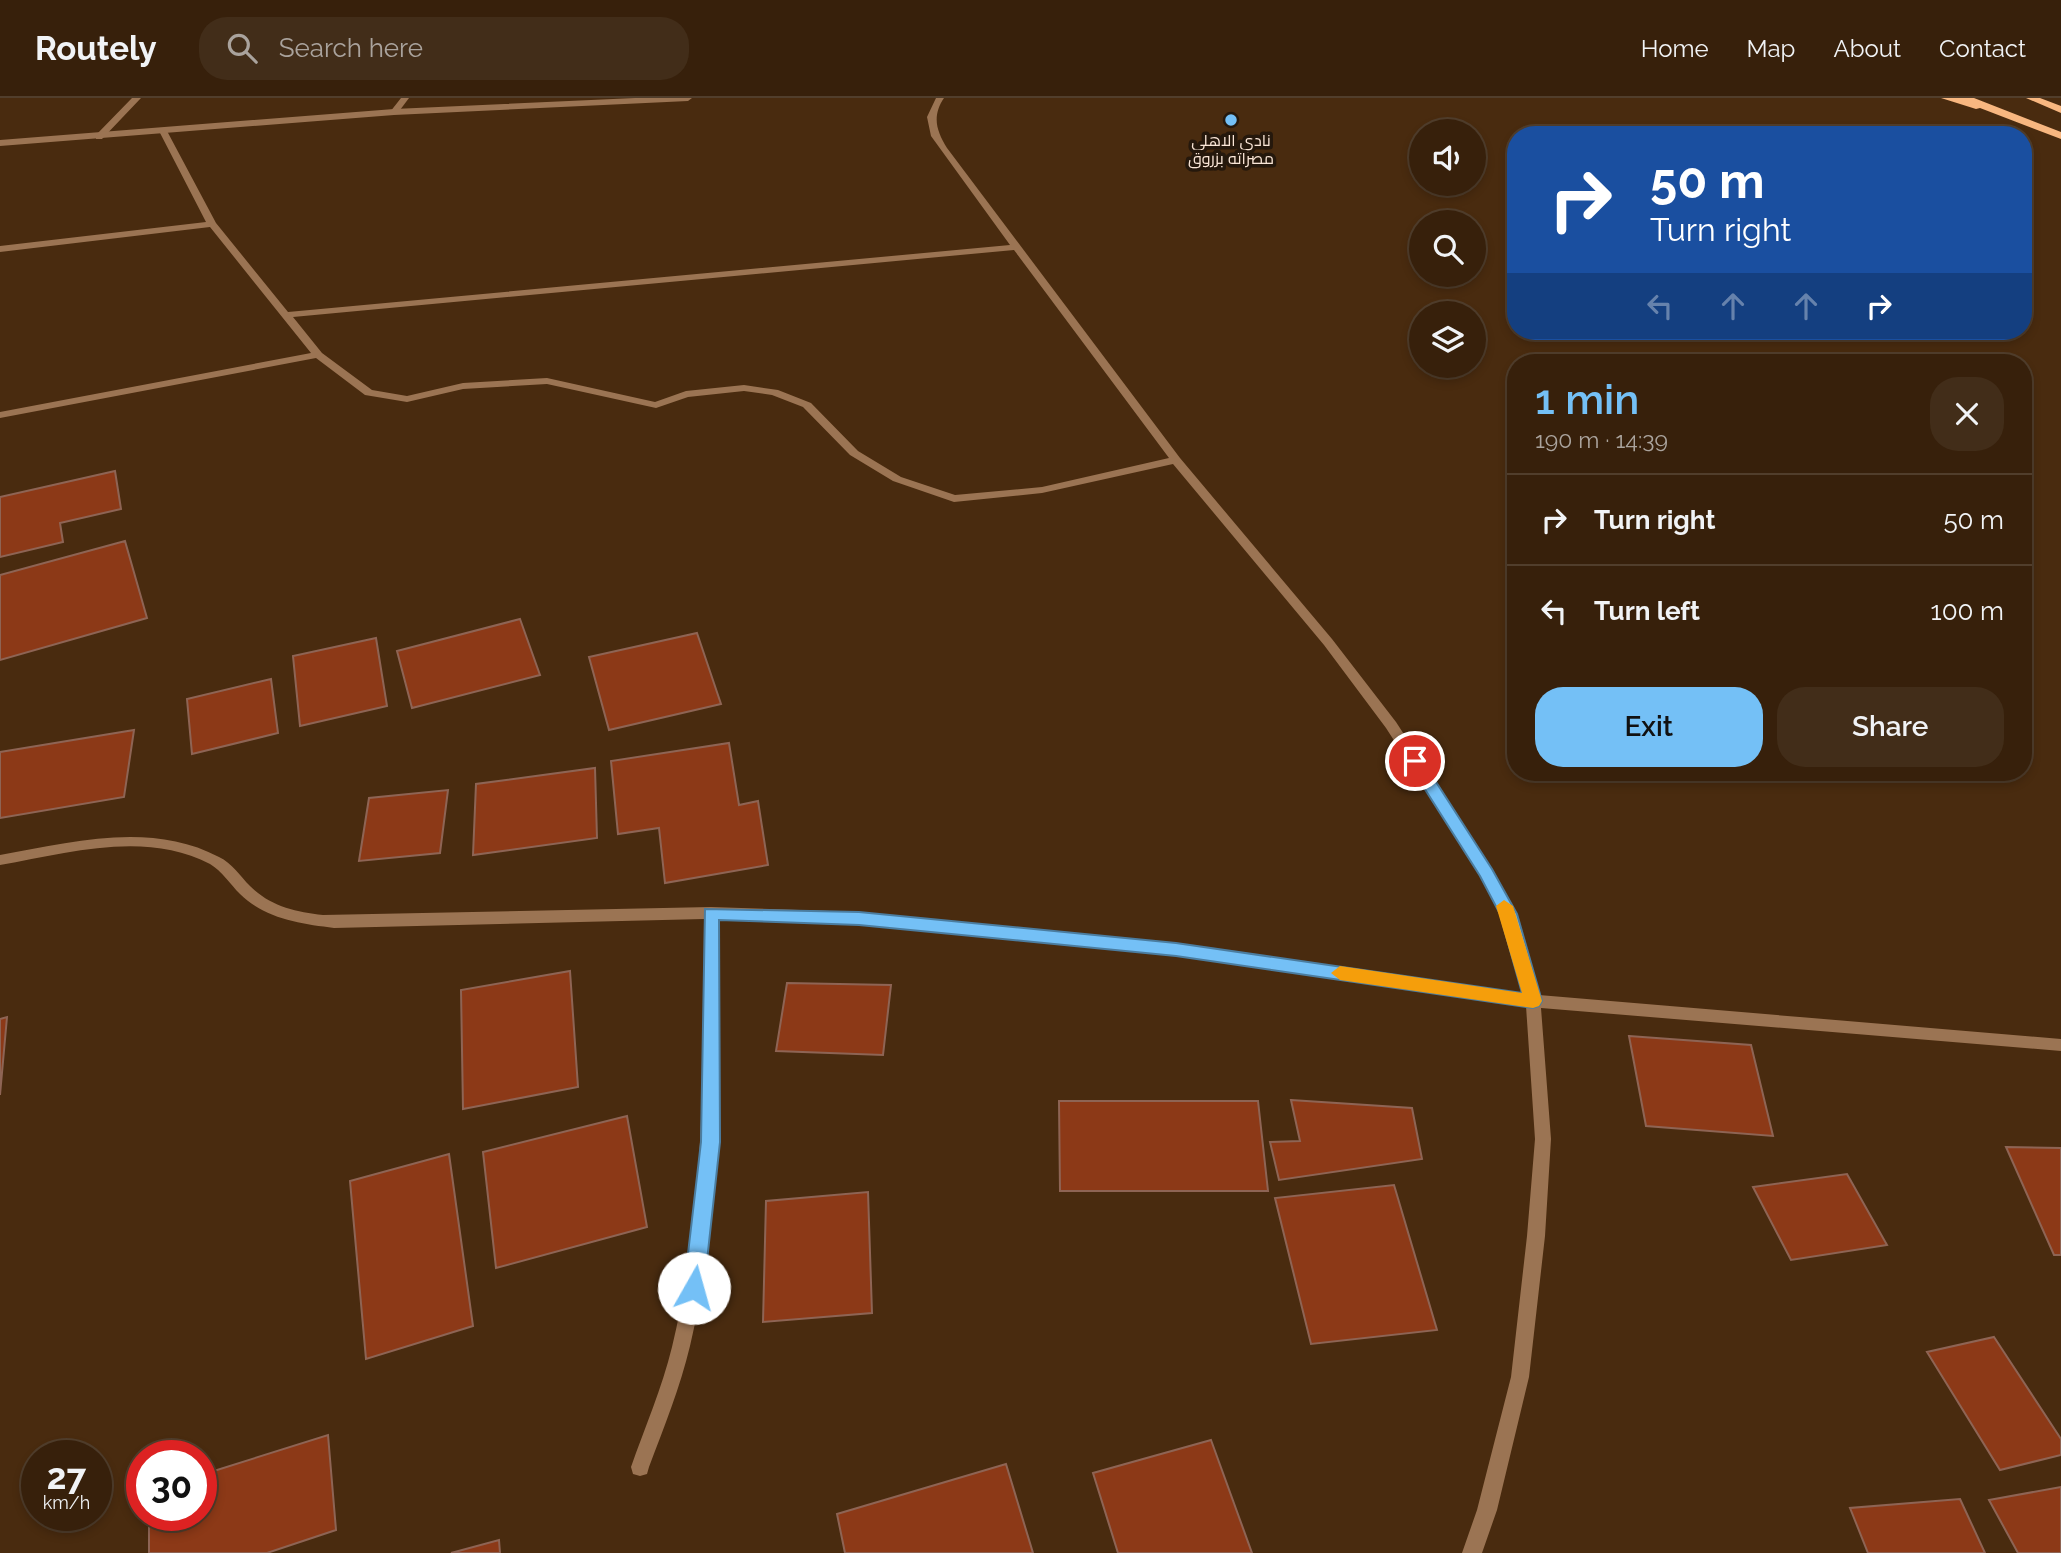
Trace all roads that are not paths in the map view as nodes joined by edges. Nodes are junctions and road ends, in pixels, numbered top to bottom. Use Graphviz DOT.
graph roads {
  1 [pos="137,98"];
  2 [pos="405,98"];
  3 [pos="688,98"];
  4 [pos="940,98"];
  5 [pos="1946,98"];
  6 [pos="1965,98"];
  7 [pos="2031,98"];
  8 [pos="2061,110"];
  9 [pos="394,112"];
  10 [pos="2007,114"];
  11 [pos="163,131"];
  12 [pos="2061,136"];
  13 [pos="99,137"];
  14 [pos="0,143"];
  15 [pos="212,224"];
  16 [pos="1017,247"];
  17 [pos="0,249"];
  18 [pos="287,315"];
  19 [pos="317,355"];
  20 [pos="0,415"];
  21 [pos="1177,460"];
  22 [pos="0,860"];
  23 [pos="710,913"];
  24 [pos="1533,1001"];
  25 [pos="2061,1045"];
  26 [pos="640,1467"];
  27 [pos="1472,1553"];
  1 -- 13 [label="street"];
  2 -- 9 [label="street"];
  3 -- 9 [label="street"];
  4 -- 16 [label="street"];
  5 -- 10 [label="main road"];
  6 -- 10 [label="main road"];
  7 -- 8 [label="main road"];
  9 -- 11 [label="street"];
  10 -- 12 [label="main road"];
  11 -- 13 [label="street"];
  11 -- 15 [label="street"];
  13 -- 14 [label="street"];
  15 -- 17 [label="street"];
  15 -- 18 [label="street"];
  16 -- 18 [label="street"];
  16 -- 21 [label="street"];
  18 -- 19 [label="street"];
  19 -- 20 [label="street"];
  19 -- 21 [label="street"];
  21 -- 24 [label="street"];
  22 -- 23 [label="street"];
  23 -- 24 [label="street"];
  23 -- 26 [label="street"];
  24 -- 25 [label="street"];
  24 -- 27 [label="street"];
}
